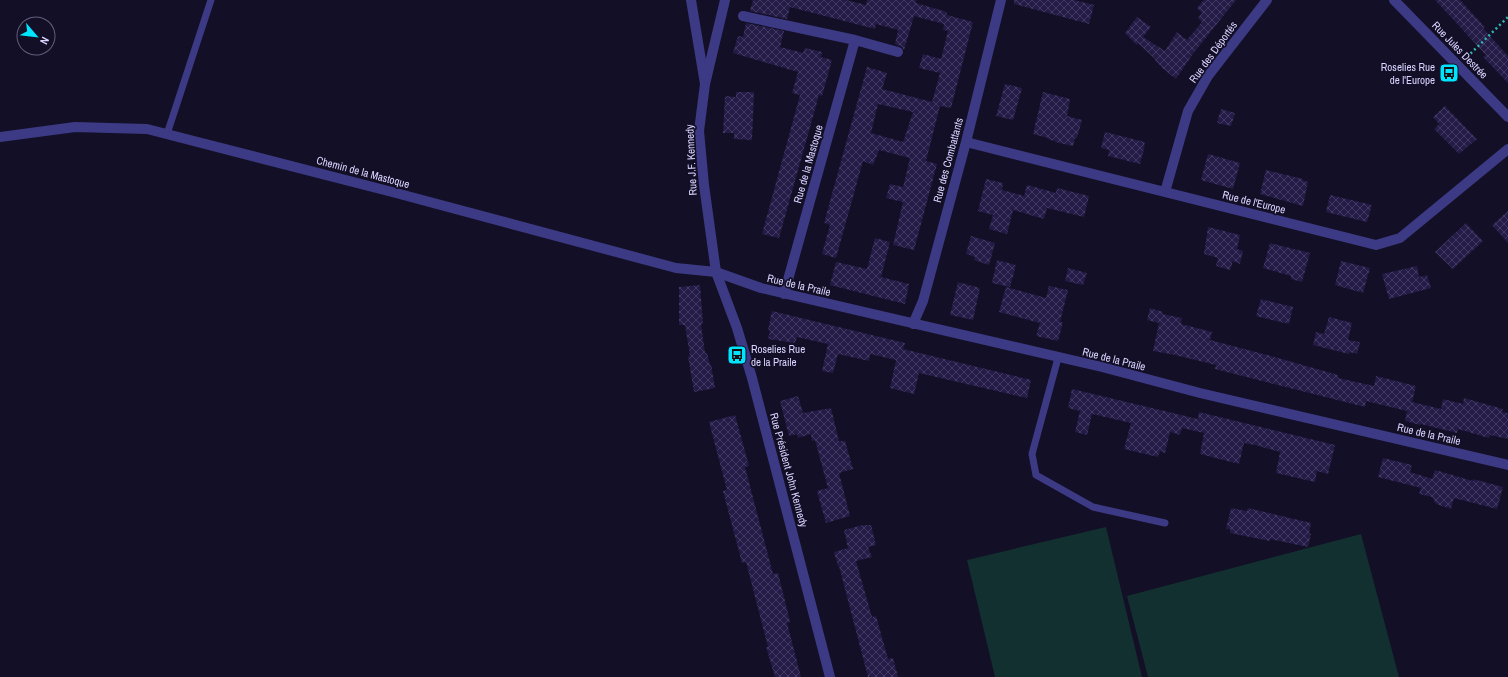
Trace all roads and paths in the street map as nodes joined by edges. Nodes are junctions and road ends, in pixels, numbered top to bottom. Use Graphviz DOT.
graph roads {
  1 [pos="210,0"];
  2 [pos="691,0"];
  3 [pos="724,0"];
  4 [pos="1001,0"];
  5 [pos="1267,0"];
  6 [pos="1394,0"];
  7 [pos="743,16"];
  8 [pos="1508,17"];
  9 [pos="855,40"];
  10 [pos="898,52"];
  11 [pos="1458,66"];
  12 [pos="705,84"];
  13 [pos="1508,117"];
  14 [pos="167,134"];
  15 [pos="0,137"];
  16 [pos="966,142"];
  17 [pos="1508,149"];
  18 [pos="1165,192"];
  19 [pos="716,272"];
  20 [pos="784,294"];
  21 [pos="913,324"];
  22 [pos="1058,358"];
  23 [pos="1508,465"];
  24 [pos="1165,523"];
  25 [pos="830,677"];
  1 -- 14 [label="lane"];
  2 -- 12 [label="street"];
  3 -- 12 [label="street, Rue J.F. Kennedy"];
  4 -- 16 [label="street, Rue des Combattants"];
  5 -- 18 [label="street, Rue des Déportés"];
  6 -- 11 [label="street, Rue Jules Destrée"];
  7 -- 9 [label="street"];
  8 -- 11 [label="path"];
  9 -- 10 [label="street"];
  9 -- 20 [label="street, Rue de la Mastoque"];
  11 -- 13 [label="street, Rue Jules Destrée"];
  12 -- 19 [label="street, Rue J.F. Kennedy"];
  14 -- 15 [label="street, Chemin de la Mastoque"];
  14 -- 19 [label="street, Chemin de la Mastoque"];
  16 -- 18 [label="street, Rue de l'Europe"];
  16 -- 21 [label="street, Rue des Combattants"];
  17 -- 18 [label="street, Rue de l'Europe"];
  19 -- 20 [label="street, Rue de la Praile"];
  19 -- 25 [label="street, Rue Président John Kennedy"];
  20 -- 21 [label="street, Rue de la Praile"];
  21 -- 22 [label="street, Rue de la Praile"];
  22 -- 23 [label="street, Rue de la Praile"];
  22 -- 24 [label="lane"];
}
